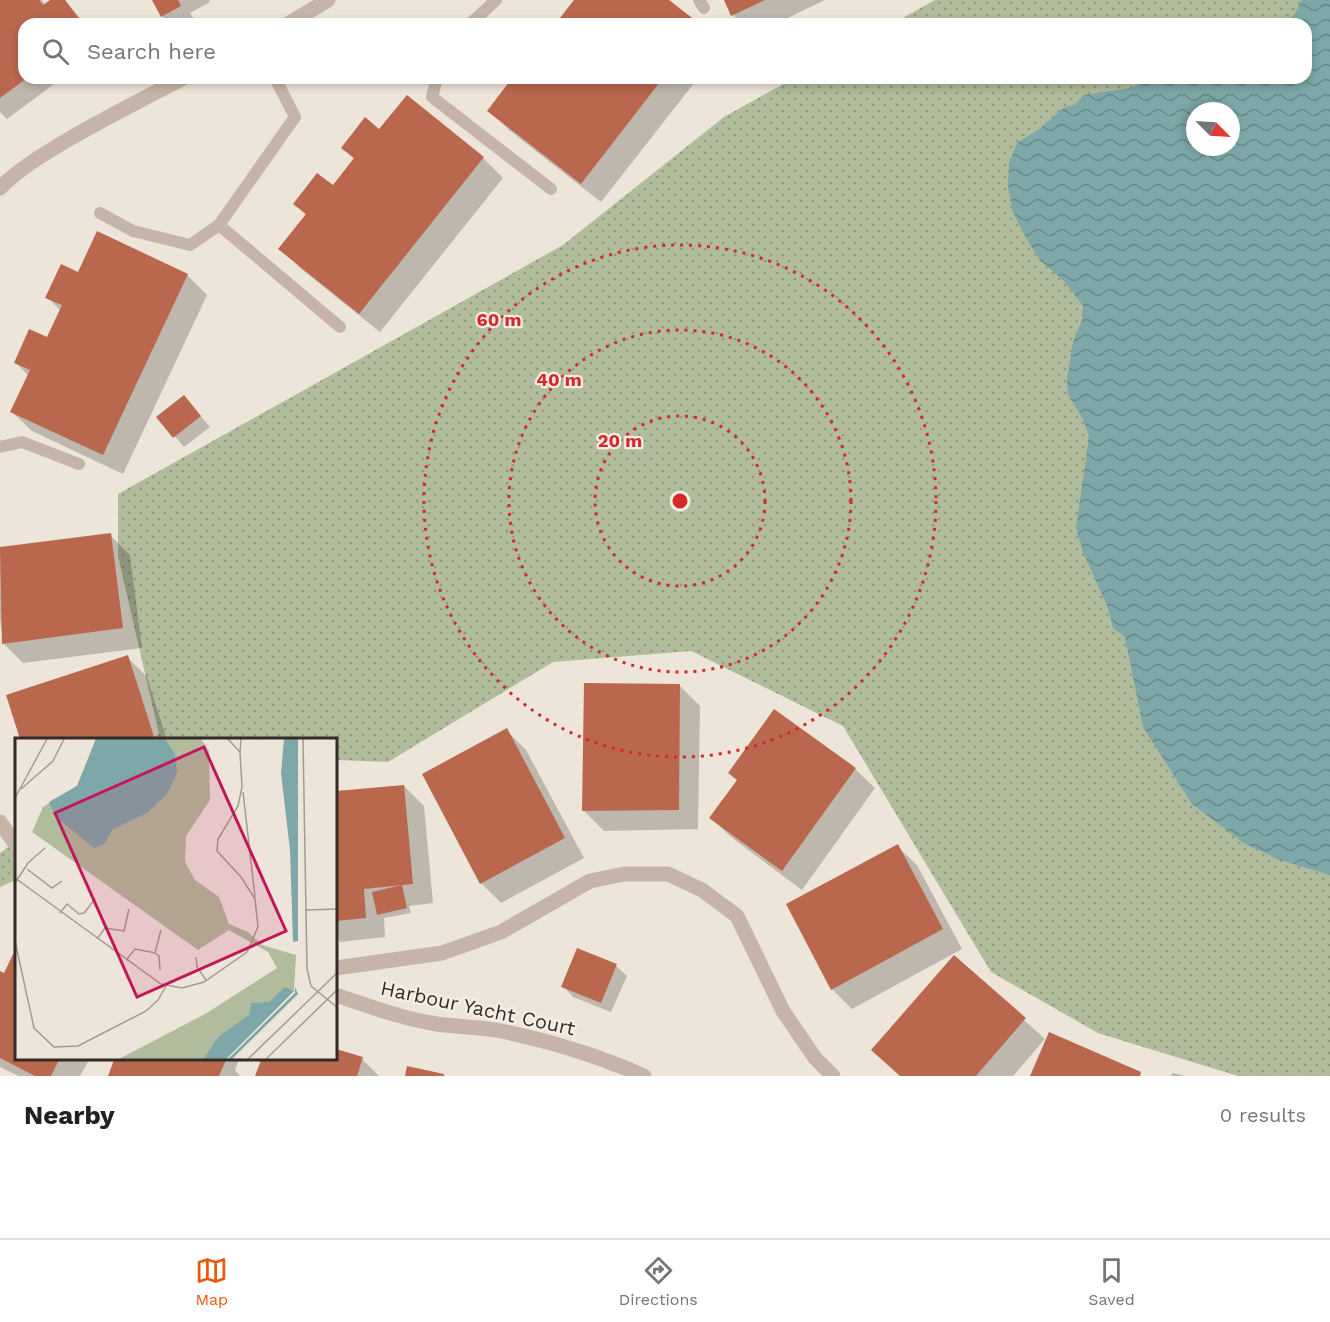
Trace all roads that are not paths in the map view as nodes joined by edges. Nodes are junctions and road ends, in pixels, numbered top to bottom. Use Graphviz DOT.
graph roads {
  1 [pos="328,0"];
  2 [pos="496,0"];
  3 [pos="298,18"];
  4 [pos="476,18"];
  5 [pos="171,84"];
  6 [pos="278,84"];
  7 [pos="435,84"];
  8 [pos="0,188"];
  9 [pos="551,189"];
  10 [pos="100,213"];
  11 [pos="219,225"];
  12 [pos="340,327"];
  13 [pos="0,447"];
  14 [pos="79,464"];
  15 [pos="0,822"];
  16 [pos="15,844"];
  17 [pos="338,968"];
  18 [pos="338,996"];
  19 [pos="644,1076"];
  20 [pos="833,1076"];
  1 -- 3 [label="street"];
  2 -- 4 [label="lane"];
  5 -- 8 [label="street"];
  6 -- 11 [label="lane"];
  7 -- 9 [label="lane"];
  10 -- 11 [label="lane"];
  11 -- 12 [label="lane"];
  13 -- 14 [label="lane"];
  15 -- 16 [label="street"];
  17 -- 20 [label="street, Harbour Yacht Court"];
  18 -- 19 [label="street, Harbour Yacht Court"];
}
